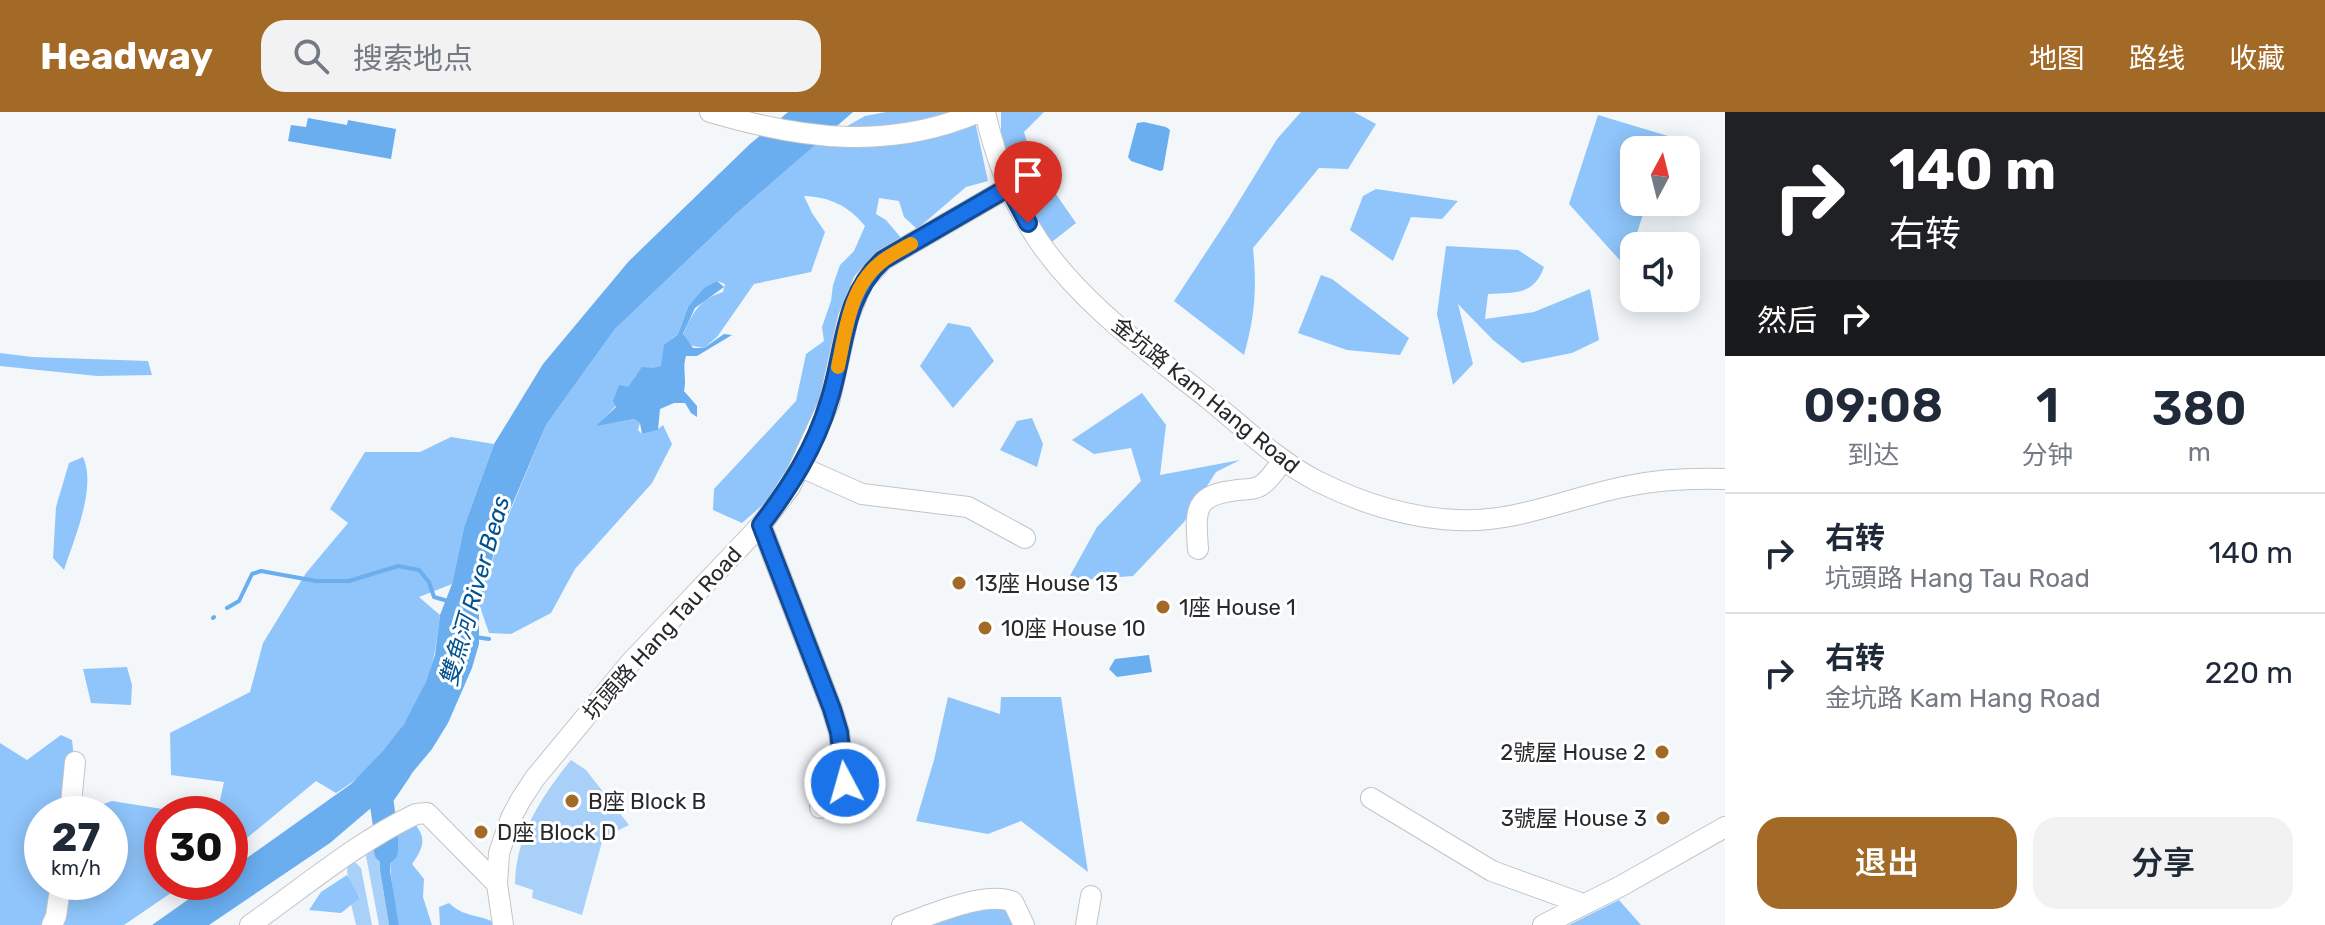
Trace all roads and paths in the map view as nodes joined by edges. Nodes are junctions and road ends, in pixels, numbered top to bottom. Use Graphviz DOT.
graph roads {
  1 [pos="710,112"];
  2 [pos="982,112"];
  3 [pos="1009,187"];
  4 [pos="1283,460"];
  5 [pos="801,467"];
  6 [pos="1725,479"];
  7 [pos="761,525"];
  8 [pos="1025,538"];
  9 [pos="1198,549"];
  10 [pos="75,762"];
  11 [pos="72,796"];
  12 [pos="1371,798"];
  13 [pos="820,808"];
  14 [pos="1725,827"];
  15 [pos="497,884"];
  16 [pos="1091,896"];
  17 [pos="58,900"];
  18 [pos="1583,904"];
  19 [pos="52,925"];
  20 [pos="250,925"];
  21 [pos="503,925"];
  22 [pos="902,925"];
  23 [pos="1024,925"];
  24 [pos="1086,925"];
  25 [pos="1543,925"];
  1 -- 2 [label="street"];
  2 -- 3 [label="street, 金坑路 Kam Hang Road"];
  3 -- 4 [label="street, 金坑路 Kam Hang Road"];
  3 -- 5 [label="street, 坑頭路 Hang Tau Road"];
  4 -- 6 [label="street, 金坑路 Kam Hang Road"];
  4 -- 9 [label="street"];
  5 -- 7 [label="street, 坑頭路 Hang Tau Road"];
  5 -- 8 [label="street"];
  7 -- 13 [label="street"];
  7 -- 15 [label="street, 坑頭路 Hang Tau Road"];
  10 -- 11 [label="street"];
  12 -- 18 [label="street"];
  14 -- 18 [label="street"];
  15 -- 20 [label="street"];
  15 -- 21 [label="street, 坑頭路 Hang Tau Road"];
  16 -- 24 [label="street"];
  17 -- 19 [label="street"];
  18 -- 25 [label="street"];
  22 -- 23 [label="street"];
}
